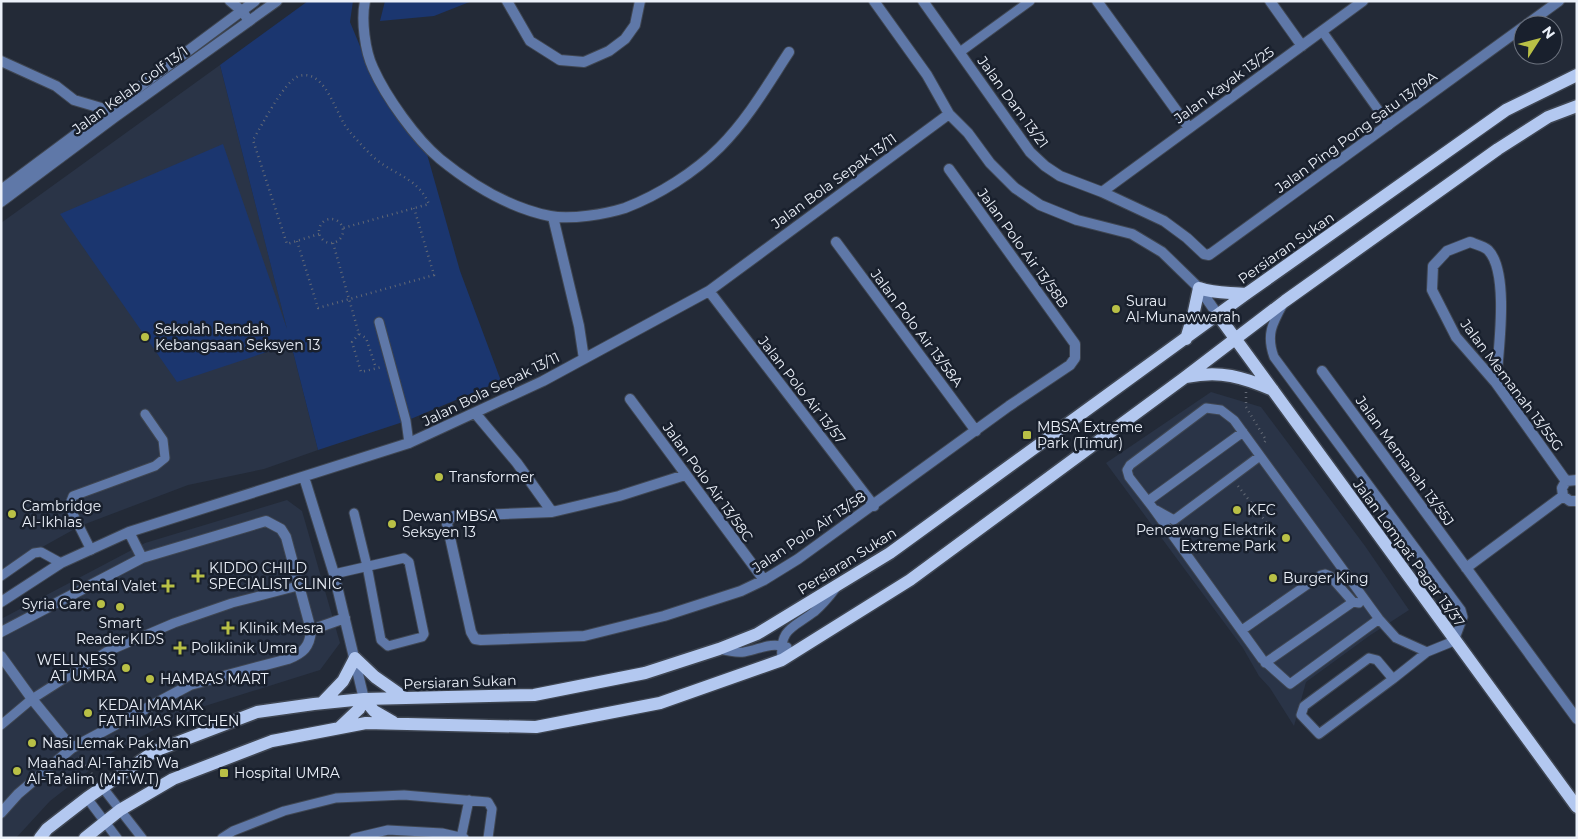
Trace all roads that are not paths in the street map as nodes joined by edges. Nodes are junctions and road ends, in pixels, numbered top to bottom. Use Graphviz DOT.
graph roads {
  1 [pos="230,1"];
  2 [pos="255,1"];
  3 [pos="277,1"];
  4 [pos="365,1"];
  5 [pos="507,1"];
  6 [pos="640,1"];
  7 [pos="874,1"];
  8 [pos="923,1"];
  9 [pos="1030,1"];
  10 [pos="1097,1"];
  11 [pos="1270,1"];
  12 [pos="1363,1"];
  13 [pos="1559,1"];
  14 [pos="242,11"];
  15 [pos="1540,15"];
  16 [pos="249,20"];
  17 [pos="1322,31"];
  18 [pos="1513,34"];
  19 [pos="1302,46"];
  20 [pos="789,52"];
  21 [pos="960,52"];
  22 [pos="1,61"];
  23 [pos="1577,75"];
  24 [pos="1577,106"];
  25 [pos="112,114"];
  26 [pos="949,114"];
  27 [pos="1389,125"];
  28 [pos="1189,128"];
  29 [pos="949,168"];
  30 [pos="1,190"];
  31 [pos="1102,192"];
  32 [pos="1,202"];
  33 [pos="553,217"];
  34 [pos="836,242"];
  35 [pos="1204,254"];
  36 [pos="1199,288"];
  37 [pos="709,290"];
  38 [pos="1246,294"];
  39 [pos="1285,301"];
  40 [pos="1218,315"];
  41 [pos="379,322"];
  42 [pos="1235,338"];
  43 [pos="1186,339"];
  44 [pos="1075,344"];
  45 [pos="584,359"];
  46 [pos="1322,371"];
  47 [pos="1184,378"];
  48 [pos="1496,383"];
  49 [pos="1274,390"];
  50 [pos="630,399"];
  51 [pos="475,413"];
  52 [pos="145,414"];
  53 [pos="976,431"];
  54 [pos="1243,432"];
  55 [pos="409,443"];
  56 [pos="1259,454"];
  57 [pos="685,475"];
  58 [pos="304,477"];
  59 [pos="1572,480"];
  60 [pos="1564,496"];
  61 [pos="1577,501"];
  62 [pos="1150,505"];
  63 [pos="874,506"];
  64 [pos="552,512"];
  65 [pos="354,513"];
  66 [pos="129,532"];
  67 [pos="91,550"];
  68 [pos="142,558"];
  69 [pos="62,563"];
  70 [pos="367,566"];
  71 [pos="1466,568"];
  72 [pos="334,574"];
  73 [pos="1,576"];
  74 [pos="764,580"];
  75 [pos="838,585"];
  76 [pos="298,586"];
  77 [pos="1,602"];
  78 [pos="1353,602"];
  79 [pos="1367,604"];
  80 [pos="345,618"];
  81 [pos="1379,619"];
  82 [pos="311,630"];
  83 [pos="1242,630"];
  84 [pos="1,632"];
  85 [pos="1454,641"];
  86 [pos="782,646"];
  87 [pos="719,650"];
  88 [pos="797,651"];
  89 [pos="1427,652"];
  90 [pos="1,656"];
  91 [pos="355,658"];
  92 [pos="782,660"];
  93 [pos="1265,663"];
  94 [pos="1393,679"];
  95 [pos="406,698"];
  96 [pos="32,699"];
  97 [pos="364,699"];
  98 [pos="322,703"];
  99 [pos="1577,719"];
  100 [pos="396,723"];
  101 [pos="1,725"];
  102 [pos="340,727"];
  103 [pos="72,748"];
  104 [pos="103,788"];
  105 [pos="87,798"];
  106 [pos="469,800"];
  107 [pos="1577,807"];
  108 [pos="120,810"];
  109 [pos="1,812"];
  110 [pos="105,821"];
  111 [pos="462,837"];
  112 [pos="40,838"];
  113 [pos="85,838"];
  114 [pos="118,838"];
  115 [pos="142,838"];
  116 [pos="222,838"];
  117 [pos="354,838"];
  118 [pos="488,838"];
  1 -- 14 [label="street"];
  2 -- 14 [label="street"];
  3 -- 16 [label="street, Jalan Kelab Golf 13/1"];
  4 -- 33 [label="street"];
  5 -- 6 [label="street"];
  7 -- 26 [label="street"];
  8 -- 21 [label="street, Jalan Dam 13/21"];
  9 -- 21 [label="lane"];
  10 -- 28 [label="street"];
  11 -- 19 [label="street"];
  12 -- 17 [label="street, Jalan Kayak 13/25"];
  13 -- 15 [label="street"];
  14 -- 16 [label="street"];
  14 -- 25 [label="street"];
  16 -- 25 [label="street, Jalan Kelab Golf 13/1"];
  17 -- 19 [label="street, Jalan Kayak 13/25"];
  17 -- 27 [label="lane"];
  18 -- 27 [label="street, Jalan Ping Pong Satu 13/19A"];
  19 -- 28 [label="street, Jalan Kayak 13/25"];
  20 -- 33 [label="street"];
  21 -- 31 [label="street, Jalan Dam 13/21"];
  22 -- 25 [label="street"];
  23 -- 38 [label="main road, Persiaran Sukan"];
  24 -- 39 [label="main road"];
  25 -- 30 [label="street"];
  25 -- 32 [label="street, Jalan Kelab Golf 13/1"];
  26 -- 36 [label="street"];
  26 -- 37 [label="street, Jalan Bola Sepak 13/11"];
  27 -- 35 [label="street, Jalan Ping Pong Satu 13/19A"];
  28 -- 31 [label="street, Jalan Kayak 13/25"];
  29 -- 44 [label="street, Jalan Polo Air 13/58B"];
  31 -- 35 [label="street, Jalan Dam 13/21"];
  33 -- 45 [label="street"];
  34 -- 53 [label="street, Jalan Polo Air 13/58A"];
  36 -- 38 [label="main road"];
  36 -- 40 [label="street"];
  36 -- 43 [label="main road"];
  37 -- 45 [label="street, Jalan Bola Sepak 13/11"];
  37 -- 63 [label="street, Jalan Polo Air 13/57"];
  38 -- 40 [label="main road, Persiaran Sukan"];
  39 -- 42 [label="main road"];
  39 -- 85 [label="lane"];
  40 -- 42 [label="main road, Jalan Lompat Pagar 13/37"];
  40 -- 43 [label="main road, Persiaran Sukan"];
  41 -- 55 [label="lane"];
  42 -- 47 [label="main road"];
  42 -- 49 [label="main road, Jalan Lompat Pagar 13/37"];
  43 -- 75 [label="main road, Persiaran Sukan"];
  44 -- 53 [label="street, Jalan Polo Air 13/58"];
  45 -- 51 [label="street, Jalan Bola Sepak 13/11"];
  46 -- 71 [label="street, Jalan Memanah 13/55J"];
  47 -- 49 [label="main road"];
  47 -- 88 [label="main road"];
  48 -- 48 [label="street, Jalan Memanah 13/55G"];
  48 -- 59 [label="street, Jalan Memanah 13/55G"];
  49 -- 85 [label="main road, Jalan Lompat Pagar 13/37"];
  50 -- 57 [label="street, Jalan Polo Air 13/58C"];
  51 -- 55 [label="street, Jalan Bola Sepak 13/11"];
  51 -- 64 [label="street"];
  52 -- 67 [label="lane"];
  53 -- 63 [label="street, Jalan Polo Air 13/58"];
  54 -- 56 [label="lane"];
  54 -- 62 [label="lane"];
  54 -- 62 [label="lane"];
  55 -- 58 [label="street, Jalan Bola Sepak 13/11"];
  56 -- 62 [label="lane"];
  56 -- 79 [label="lane"];
  57 -- 64 [label="street"];
  57 -- 74 [label="street, Jalan Polo Air 13/58C"];
  58 -- 66 [label="street, Jalan Bola Sepak 13/11"];
  58 -- 72 [label="street"];
  59 -- 60 [label="street"];
  60 -- 61 [label="street"];
  60 -- 71 [label="street"];
  62 -- 83 [label="lane"];
  63 -- 74 [label="street, Jalan Polo Air 13/58"];
  64 -- 74 [label="street, Jalan Polo Air 13/58"];
  65 -- 70 [label="lane"];
  66 -- 67 [label="street, Jalan Bola Sepak 13/11"];
  66 -- 68 [label="street"];
  67 -- 69 [label="street, Jalan Bola Sepak 13/11"];
  68 -- 76 [label="street"];
  68 -- 84 [label="street"];
  69 -- 73 [label="lane"];
  69 -- 77 [label="street, Jalan Bola Sepak 13/11"];
  70 -- 70 [label="lane"];
  70 -- 72 [label="lane"];
  71 -- 99 [label="street, Jalan Memanah 13/55J"];
  72 -- 80 [label="street"];
  75 -- 86 [label="lane"];
  75 -- 87 [label="main road, Persiaran Sukan"];
  76 -- 82 [label="street"];
  76 -- 96 [label="lane"];
  78 -- 79 [label="lane"];
  78 -- 83 [label="lane"];
  78 -- 93 [label="lane"];
  79 -- 81 [label="lane"];
  80 -- 82 [label="street"];
  80 -- 91 [label="street"];
  81 -- 89 [label="lane"];
  81 -- 93 [label="lane"];
  82 -- 103 [label="street"];
  83 -- 93 [label="lane"];
  85 -- 89 [label="lane"];
  85 -- 107 [label="main road, Jalan Lompat Pagar 13/37"];
  86 -- 87 [label="lane"];
  86 -- 88 [label="lane"];
  86 -- 92 [label="lane"];
  87 -- 95 [label="main road, Persiaran Sukan"];
  88 -- 92 [label="main road"];
  89 -- 94 [label="lane"];
  90 -- 96 [label="street"];
  91 -- 95 [label="main road"];
  91 -- 97 [label="street"];
  91 -- 98 [label="main road"];
  92 -- 100 [label="main road"];
  94 -- 94 [label="lane"];
  95 -- 97 [label="main road, Persiaran Sukan"];
  96 -- 101 [label="lane"];
  96 -- 103 [label="street"];
  97 -- 98 [label="main road, Persiaran Sukan"];
  97 -- 100 [label="main road"];
  97 -- 102 [label="main road"];
  98 -- 104 [label="main road, Persiaran Sukan"];
  100 -- 102 [label="main road"];
  102 -- 108 [label="main road"];
  103 -- 109 [label="street"];
  104 -- 105 [label="main road, Persiaran Sukan"];
  104 -- 108 [label="lane"];
  105 -- 110 [label="lane"];
  105 -- 112 [label="main road, Persiaran Sukan"];
  106 -- 111 [label="lane"];
  106 -- 116 [label="lane"];
  106 -- 118 [label="lane"];
  108 -- 110 [label="main road"];
  108 -- 115 [label="lane"];
  110 -- 113 [label="main road"];
  110 -- 114 [label="lane"];
  111 -- 117 [label="lane"];
}
